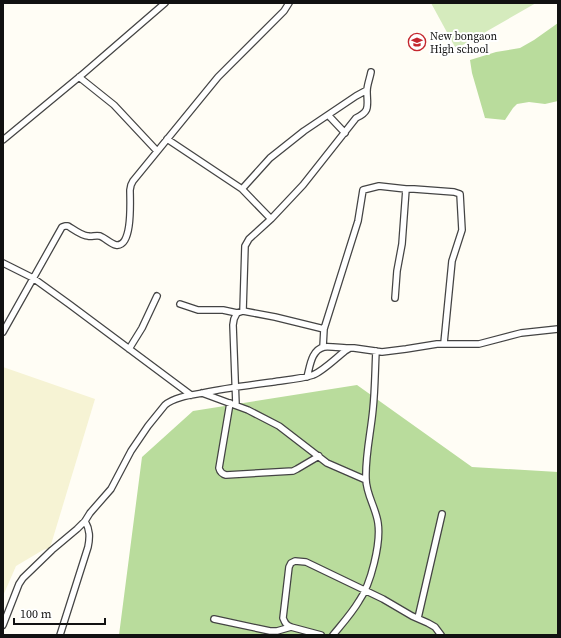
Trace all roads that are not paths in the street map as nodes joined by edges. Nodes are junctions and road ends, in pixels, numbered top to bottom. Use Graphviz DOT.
graph roads {
  1 [pos="165,3"];
  2 [pos="289,3"];
  3 [pos="371,72"];
  4 [pos="79,77"];
  5 [pos="367,90"];
  6 [pos="329,116"];
  7 [pos="345,133"];
  8 [pos="167,139"];
  9 [pos="3,140"];
  10 [pos="157,151"];
  11 [pos="242,189"];
  12 [pos="406,189"];
  13 [pos="270,219"];
  14 [pos="3,263"];
  15 [pos="34,278"];
  16 [pos="157,296"];
  17 [pos="395,298"];
  18 [pos="180,304"];
  19 [pos="240,312"];
  20 [pos="324,329"];
  21 [pos="558,329"];
  22 [pos="3,332"];
  23 [pos="444,343"];
  24 [pos="323,347"];
  25 [pos="350,348"];
  26 [pos="129,349"];
  27 [pos="376,351"];
  28 [pos="307,377"];
  29 [pos="234,387"];
  30 [pos="202,393"];
  31 [pos="190,395"];
  32 [pos="233,404"];
  33 [pos="319,456"];
  34 [pos="366,480"];
  35 [pos="442,514"];
  36 [pos="85,521"];
  37 [pos="365,591"];
  38 [pos="418,618"];
  39 [pos="214,619"];
  40 [pos="3,625"];
  41 [pos="291,627"];
  42 [pos="60,635"];
  43 [pos="322,635"];
  44 [pos="333,635"];
  45 [pos="442,635"];
  1 -- 4 [label="street"];
  2 -- 8 [label="street"];
  3 -- 5 [label="street"];
  4 -- 9 [label="street"];
  4 -- 10 [label="street"];
  5 -- 6 [label="street"];
  5 -- 7 [label="street"];
  6 -- 7 [label="street"];
  6 -- 11 [label="street"];
  7 -- 13 [label="street"];
  8 -- 10 [label="street"];
  8 -- 11 [label="street"];
  10 -- 15 [label="street"];
  11 -- 13 [label="street"];
  12 -- 17 [label="street"];
  12 -- 20 [label="street"];
  12 -- 23 [label="street"];
  13 -- 19 [label="street"];
  14 -- 15 [label="street"];
  15 -- 22 [label="street"];
  15 -- 26 [label="street"];
  16 -- 26 [label="street"];
  18 -- 19 [label="street"];
  19 -- 20 [label="street"];
  19 -- 29 [label="street"];
  20 -- 24 [label="street"];
  21 -- 23 [label="street"];
  23 -- 27 [label="street"];
  24 -- 25 [label="street"];
  24 -- 28 [label="street"];
  25 -- 27 [label="street"];
  25 -- 28 [label="street"];
  26 -- 31 [label="street"];
  27 -- 34 [label="street"];
  28 -- 29 [label="street"];
  29 -- 30 [label="street"];
  29 -- 32 [label="street"];
  30 -- 31 [label="street"];
  30 -- 32 [label="street"];
  31 -- 36 [label="street"];
  32 -- 33 [label="street"];
  32 -- 33 [label="street"];
  33 -- 34 [label="street"];
  34 -- 37 [label="street"];
  35 -- 38 [label="street"];
  36 -- 40 [label="street"];
  36 -- 42 [label="street"];
  37 -- 38 [label="street"];
  37 -- 41 [label="street"];
  37 -- 44 [label="street"];
  38 -- 45 [label="street"];
  39 -- 41 [label="street"];
  41 -- 43 [label="street"];
}
